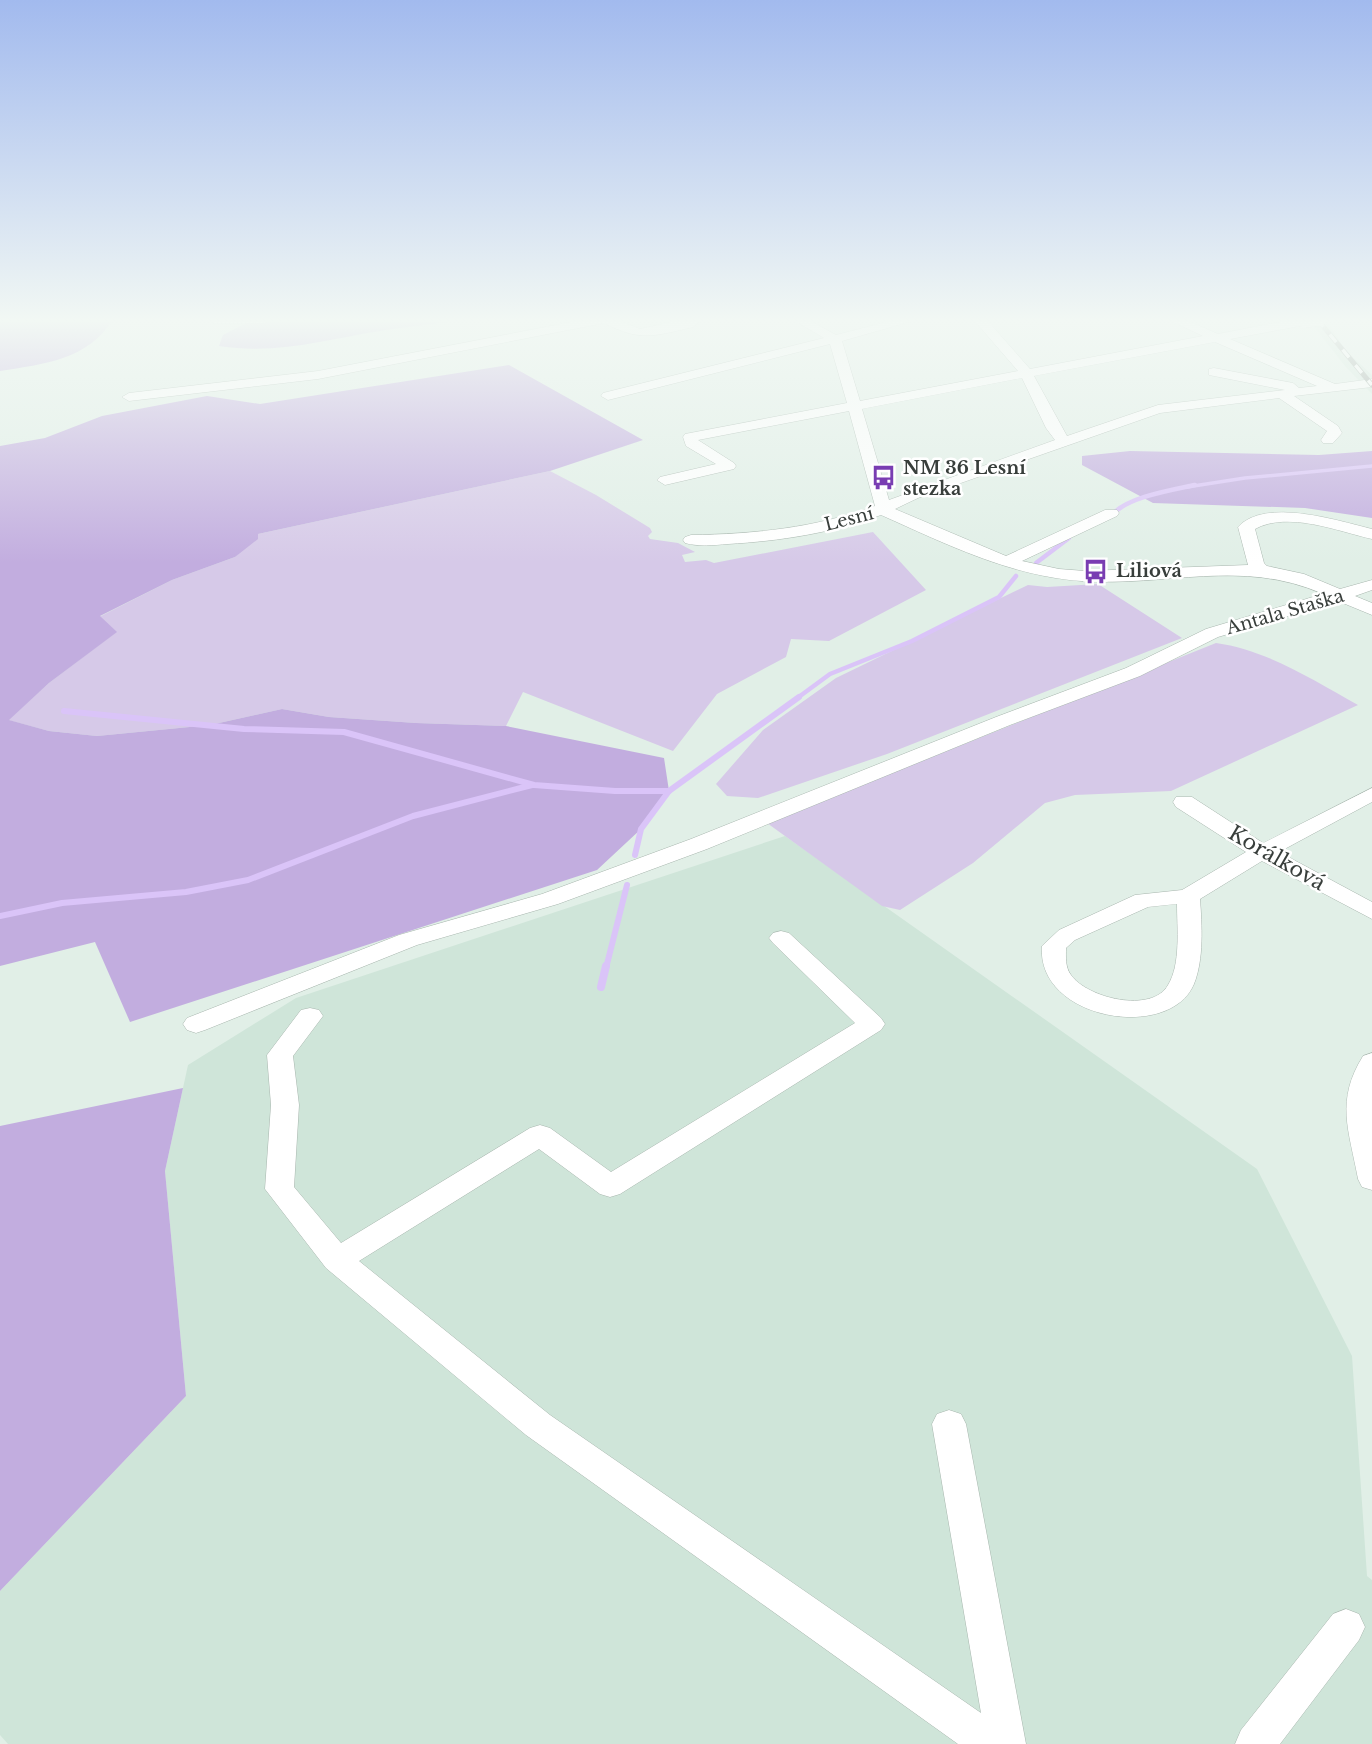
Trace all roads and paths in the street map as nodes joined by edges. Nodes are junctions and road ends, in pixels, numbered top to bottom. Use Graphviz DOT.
graph roads {
  1 [pos="852,400"];
  2 [pos="877,400"];
  3 [pos="1040,400"];
  4 [pos="1231,400"];
  5 [pos="1291,400"];
  6 [pos="853,405"];
  7 [pos="1328,440"];
  8 [pos="1064,442"];
  9 [pos="665,480"];
  10 [pos="884,510"];
  11 [pos="1111,513"];
  12 [pos="1372,534"];
  13 [pos="691,540"];
  14 [pos="1006,562"];
  15 [pos="1262,571"];
  16 [pos="1372,585"];
  17 [pos="1339,596"];
  18 [pos="1372,610"];
  19 [pos="1372,794"];
  20 [pos="1184,802"];
  21 [pos="1262,852"];
  22 [pos="1188,896"];
  23 [pos="1372,912"];
  24 [pos="781,938"];
  25 [pos="310,1016"];
  26 [pos="196,1024"];
  27 [pos="1372,1062"];
  28 [pos="1372,1179"];
  29 [pos="337,1260"];
  30 [pos="948,1424"];
  31 [pos="1346,1627"];
  32 [pos="992,1744"];
  33 [pos="1006,1744"];
  34 [pos="1255,1744"];
  1 -- 6 [label="street"];
  2 -- 6 [label="street"];
  3 -- 8 [label="street"];
  4 -- 8 [label="street, Lesní"];
  5 -- 7 [label="street"];
  6 -- 9 [label="street"];
  6 -- 10 [label="street"];
  8 -- 10 [label="street, Lesní"];
  10 -- 13 [label="street, Lesní"];
  10 -- 14 [label="street"];
  11 -- 14 [label="street"];
  12 -- 15 [label="street"];
  14 -- 15 [label="street"];
  15 -- 17 [label="street"];
  16 -- 17 [label="street, Antala Staška"];
  17 -- 18 [label="street"];
  17 -- 26 [label="street, Antala Staška"];
  19 -- 21 [label="street"];
  20 -- 21 [label="street, Korálková"];
  21 -- 22 [label="street"];
  21 -- 23 [label="street, Korálková"];
  22 -- 22 [label="street"];
  24 -- 29 [label="street"];
  25 -- 29 [label="street"];
  27 -- 28 [label="street"];
  29 -- 32 [label="street"];
  30 -- 33 [label="street"];
  31 -- 34 [label="street"];
}
